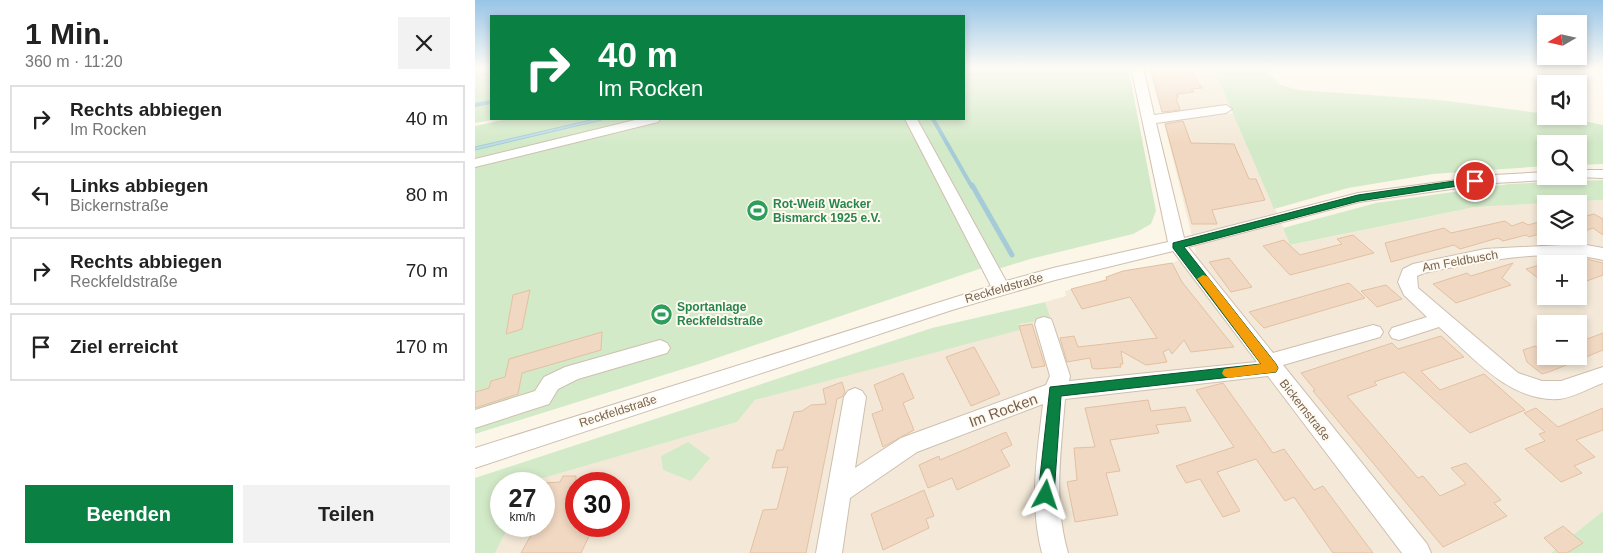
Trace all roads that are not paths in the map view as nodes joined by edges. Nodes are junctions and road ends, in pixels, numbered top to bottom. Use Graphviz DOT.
graph roads {
  1 [pos="1143,93"];
  2 [pos="1227,109"];
  3 [pos="650,120"];
  4 [pos="912,120"];
  5 [pos="1149,120"];
  6 [pos="475,163"];
  7 [pos="1587,174"];
  8 [pos="1603,174"];
  9 [pos="1537,177"];
  10 [pos="1177,245"];
  11 [pos="1603,254"];
  12 [pos="1001,288"];
  13 [pos="1442,319"];
  14 [pos="1044,324"];
  15 [pos="1373,332"];
  16 [pos="1399,333"];
  17 [pos="661,348"];
  18 [pos="1269,365"];
  19 [pos="1603,375"];
  20 [pos="1055,391"];
  21 [pos="855,397"];
  22 [pos="475,419"];
  23 [pos="475,458"];
  24 [pos="841,492"];
  25 [pos="829,553"];
  26 [pos="1055,553"];
  27 [pos="1417,553"];
  1 -- 5 [label="street, Bickernstraße"];
  2 -- 5 [label="street"];
  3 -- 6 [label="street"];
  4 -- 12 [label="street"];
  5 -- 10 [label="street, Bickernstraße"];
  7 -- 8 [label="street"];
  9 -- 10 [label="street, Reckfeldstraße"];
  10 -- 12 [label="street, Reckfeldstraße"];
  10 -- 18 [label="street, Bickernstraße"];
  11 -- 13 [label="street, Am Feldbusch"];
  12 -- 23 [label="street, Reckfeldstraße"];
  13 -- 16 [label="street"];
  13 -- 19 [label="street, Am Feldbusch"];
  14 -- 20 [label="street"];
  15 -- 18 [label="street, Im Rocken"];
  17 -- 22 [label="street"];
  18 -- 20 [label="street, Im Rocken"];
  18 -- 27 [label="street, Bickernstraße"];
  20 -- 24 [label="street, Im Rocken"];
  20 -- 26 [label="street"];
  21 -- 24 [label="street"];
  24 -- 25 [label="street"];
}
